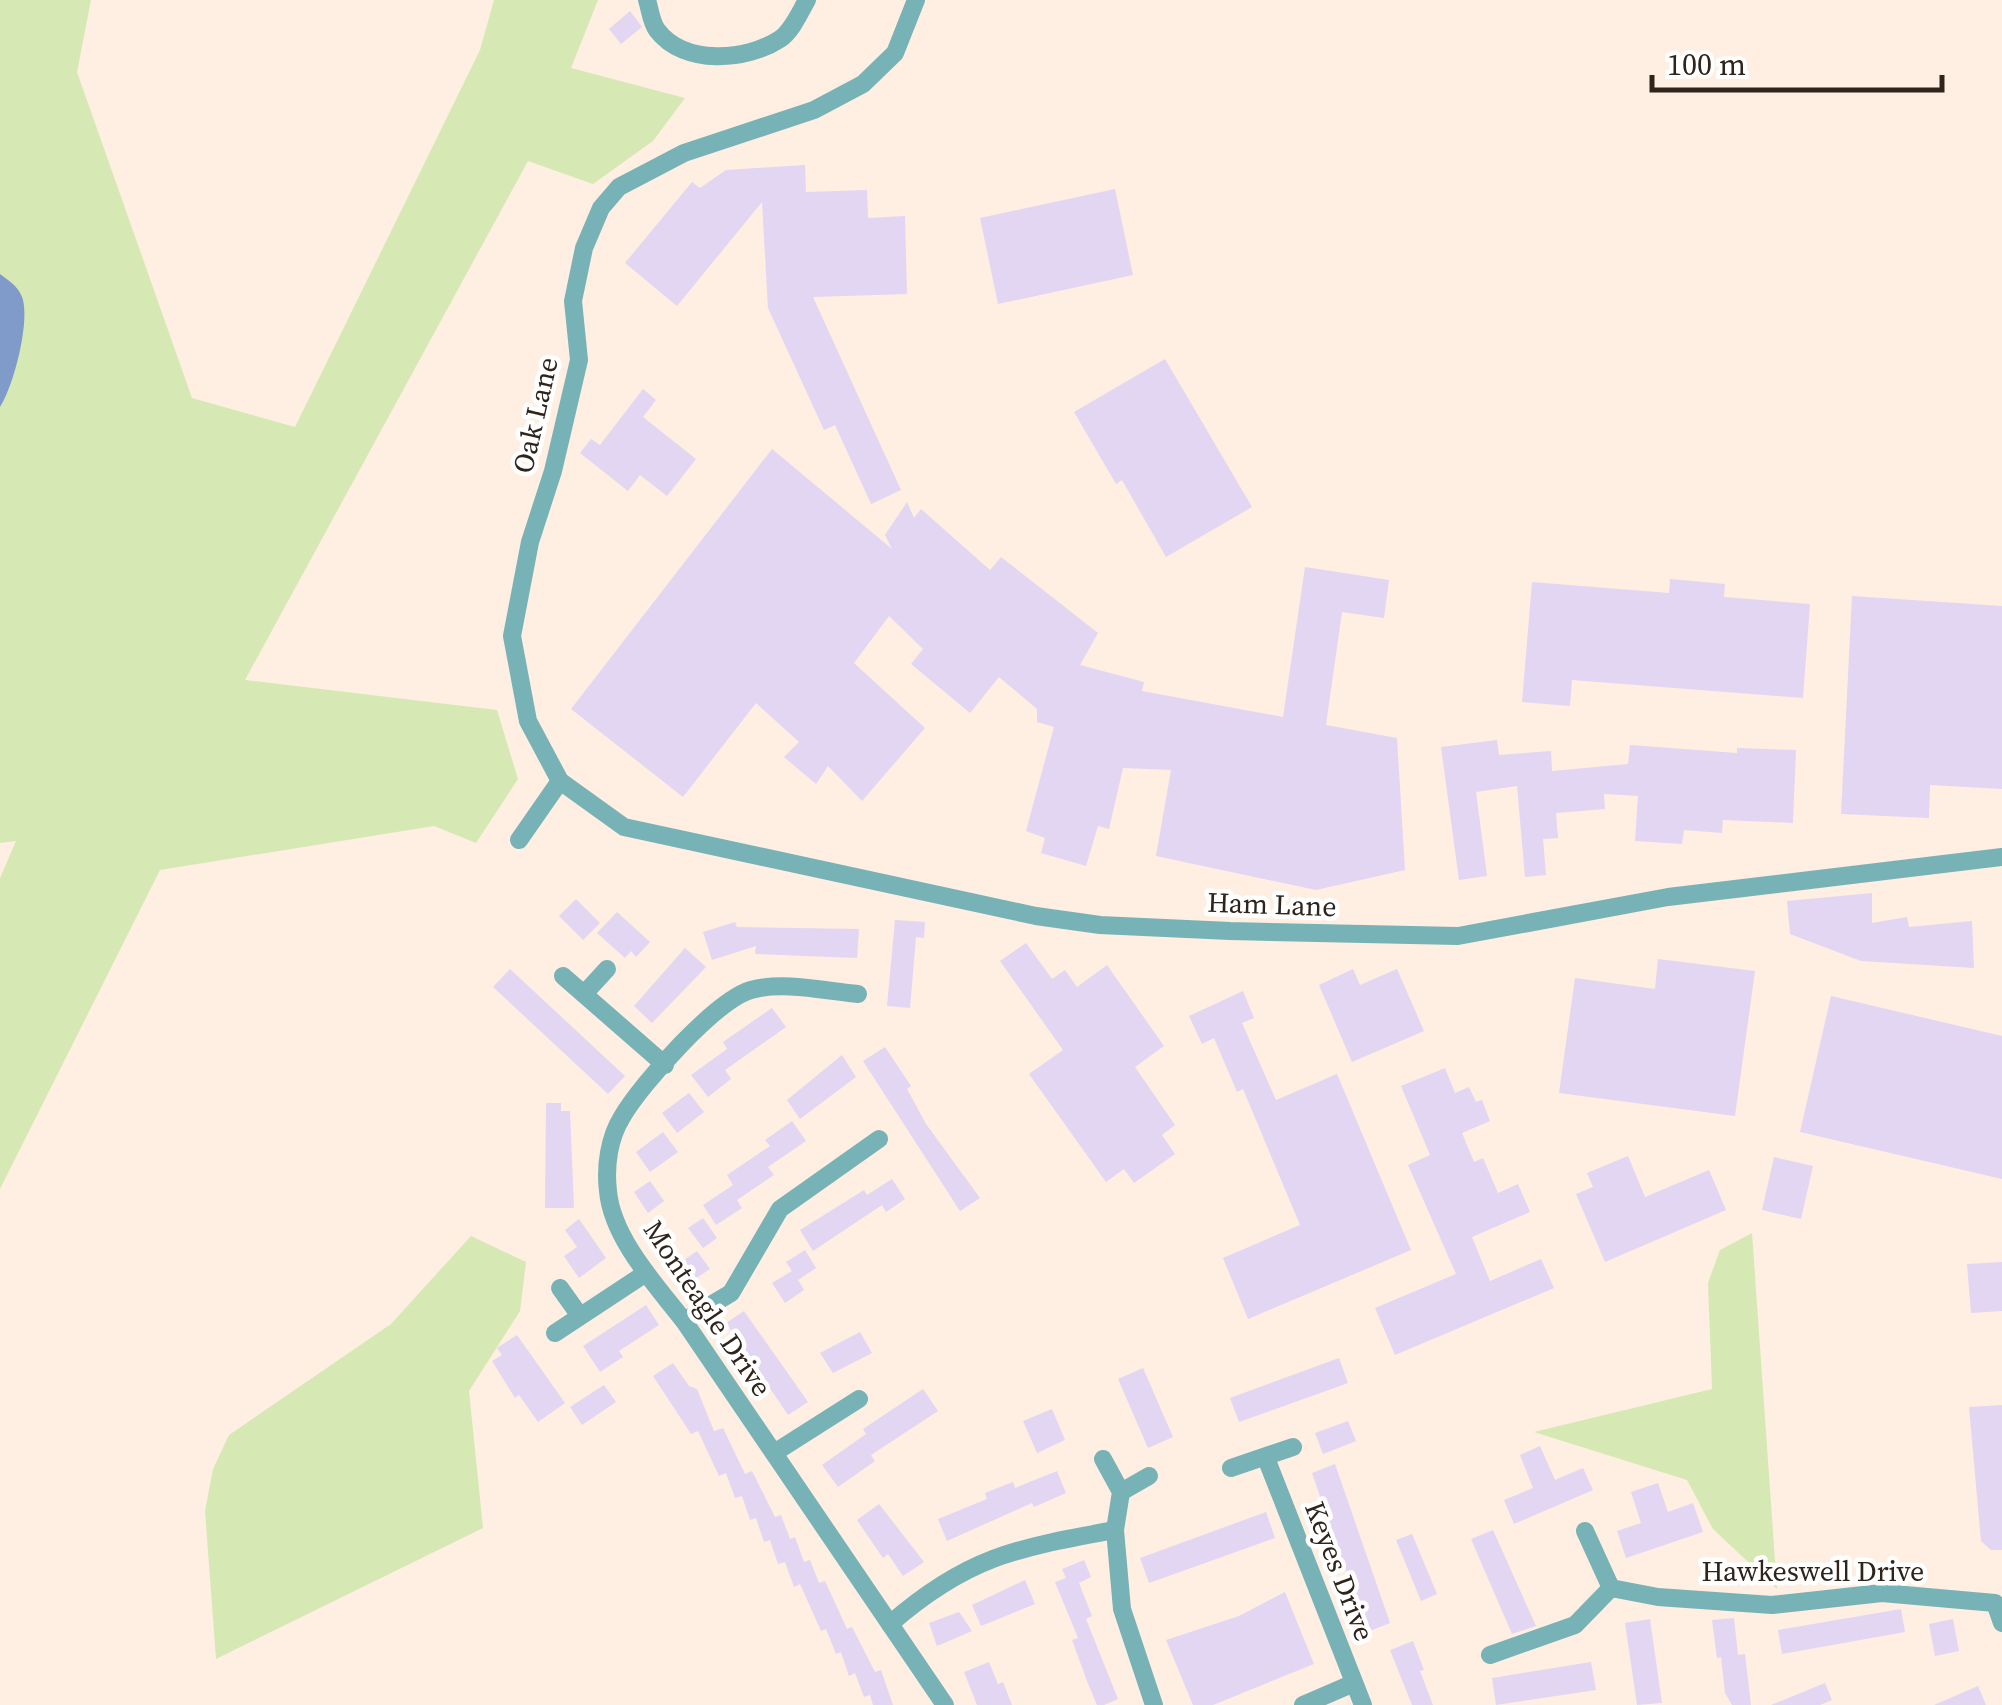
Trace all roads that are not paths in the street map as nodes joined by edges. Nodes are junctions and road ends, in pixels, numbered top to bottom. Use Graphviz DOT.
graph roads {
  1 [pos="647,0"];
  2 [pos="807,0"];
  3 [pos="916,0"];
  4 [pos="560,781"];
  5 [pos="520,840"];
  6 [pos="2002,857"];
  7 [pos="607,969"];
  8 [pos="563,976"];
  9 [pos="584,994"];
  10 [pos="858,994"];
  11 [pos="665,1065"];
  12 [pos="880,1139"];
  13 [pos="646,1272"];
  14 [pos="560,1288"];
  15 [pos="580,1316"];
  16 [pos="684,1321"];
  17 [pos="555,1333"];
  18 [pos="859,1399"];
  19 [pos="1293,1447"];
  20 [pos="774,1454"];
  21 [pos="1266,1458"];
  22 [pos="1104,1459"];
  23 [pos="1231,1468"];
  24 [pos="1149,1476"];
  25 [pos="1121,1492"];
  26 [pos="1116,1530"];
  27 [pos="1585,1531"];
  28 [pos="1611,1588"];
  29 [pos="2002,1623"];
  30 [pos="890,1624"];
  31 [pos="1490,1655"];
  32 [pos="1354,1682"];
  33 [pos="945,1705"];
  34 [pos="1154,1705"];
  35 [pos="1304,1705"];
  36 [pos="1363,1705"];
  1 -- 2 [label="street"];
  3 -- 4 [label="street, Oak Lane"];
  4 -- 5 [label="street"];
  4 -- 6 [label="street, Ham Lane"];
  7 -- 9 [label="street"];
  8 -- 9 [label="street"];
  9 -- 11 [label="street"];
  10 -- 11 [label="street, Monteagle Drive"];
  11 -- 13 [label="street, Monteagle Drive"];
  12 -- 16 [label="street"];
  13 -- 15 [label="street"];
  13 -- 16 [label="street, Monteagle Drive"];
  14 -- 15 [label="street"];
  15 -- 17 [label="street"];
  16 -- 20 [label="street, Monteagle Drive"];
  18 -- 20 [label="street"];
  19 -- 21 [label="street"];
  20 -- 30 [label="street, Monteagle Drive"];
  21 -- 23 [label="street"];
  21 -- 32 [label="street, Keyes Drive"];
  22 -- 25 [label="street"];
  24 -- 25 [label="street"];
  25 -- 26 [label="street"];
  26 -- 30 [label="street"];
  26 -- 34 [label="street"];
  27 -- 28 [label="street"];
  28 -- 29 [label="street, Hawkeswell Drive"];
  28 -- 31 [label="street"];
  30 -- 33 [label="street, Monteagle Drive"];
  32 -- 35 [label="street"];
  32 -- 36 [label="street, Keyes Drive"];
}
